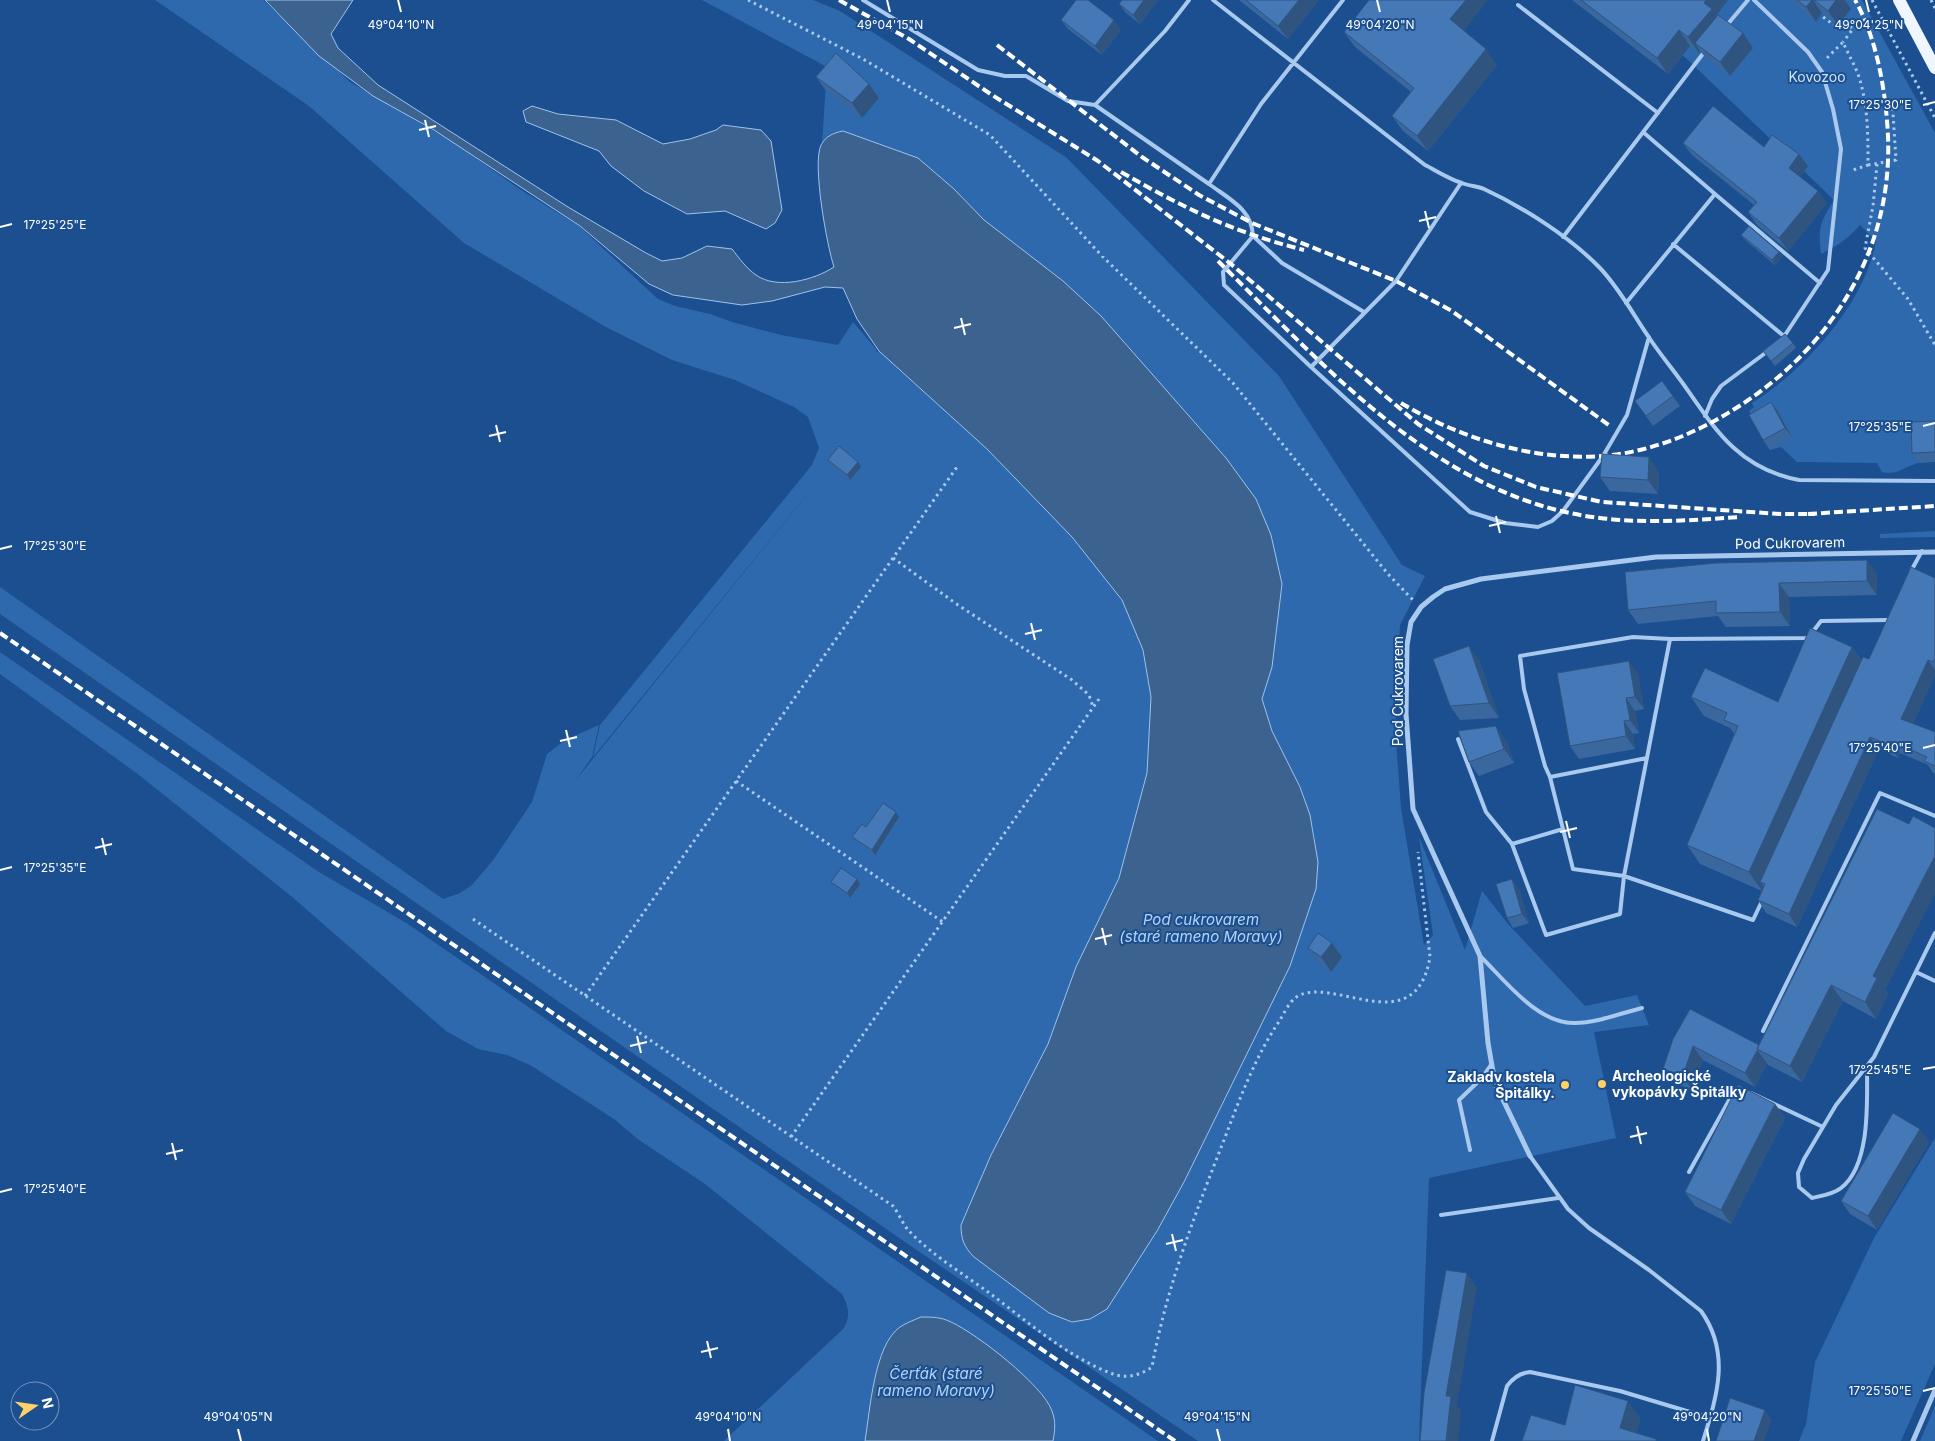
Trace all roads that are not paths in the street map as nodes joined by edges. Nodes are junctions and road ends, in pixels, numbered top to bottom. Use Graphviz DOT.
graph roads {
  1 [pos="864,0"];
  2 [pos="1189,0"];
  3 [pos="1214,0"];
  4 [pos="1343,0"];
  5 [pos="1748,0"];
  6 [pos="1754,0"];
  7 [pos="1899,0"];
  8 [pos="1518,5"];
  9 [pos="1724,28"];
  10 [pos="1706,49"];
  11 [pos="1292,63"];
  12 [pos="1935,68"];
  13 [pos="1095,105"];
  14 [pos="1658,113"];
  15 [pos="1643,132"];
  16 [pos="1461,183"];
  17 [pos="1209,184"];
  18 [pos="1716,194"];
  19 [pos="1253,236"];
  20 [pos="1563,237"];
  21 [pos="1673,244"];
  22 [pos="1820,283"];
  23 [pos="1626,303"];
  24 [pos="1364,312"];
  25 [pos="1649,337"];
  26 [pos="1785,337"];
  27 [pos="1778,343"];
  28 [pos="1770,349"];
  29 [pos="1311,367"];
  30 [pos="1705,416"];
  31 [pos="1935,481"];
  32 [pos="1922,551"];
  33 [pos="1935,552"];
  34 [pos="1909,575"];
  35 [pos="1893,611"];
  36 [pos="1889,620"];
  37 [pos="1885,629"];
  38 [pos="1670,639"];
  39 [pos="1458,739"];
  40 [pos="1647,758"];
  41 [pos="1550,777"];
  42 [pos="1935,816"];
  43 [pos="1563,829"];
  44 [pos="1512,844"];
  45 [pos="1624,876"];
  46 [pos="1764,896"];
  47 [pos="1935,933"];
  48 [pos="1480,956"];
  49 [pos="1916,972"];
  50 [pos="1935,981"];
  51 [pos="1642,1008"];
  52 [pos="1763,1031"];
  53 [pos="1491,1065"];
  54 [pos="1867,1066"];
  55 [pos="1823,1127"];
  56 [pos="1470,1150"];
  57 [pos="1530,1156"];
  58 [pos="1689,1172"];
  59 [pos="1558,1198"];
  60 [pos="1441,1215"];
  61 [pos="1935,1390"];
  62 [pos="1710,1418"];
  63 [pos="1492,1441"];
  64 [pos="1703,1441"];
  65 [pos="1913,1441"];
  1 -- 13 [label="lane"];
  2 -- 13 [label="lane"];
  3 -- 11 [label="lane"];
  4 -- 11 [label="lane"];
  5 -- 9 [label="lane"];
  6 -- 22 [label="lane"];
  7 -- 12 [label="main road"];
  8 -- 14 [label="lane"];
  10 -- 14 [label="lane"];
  11 -- 16 [label="lane"];
  11 -- 17 [label="lane"];
  13 -- 17 [label="lane"];
  14 -- 15 [label="lane"];
  15 -- 18 [label="lane"];
  15 -- 20 [label="lane"];
  16 -- 20 [label="lane"];
  16 -- 24 [label="lane"];
  17 -- 19 [label="lane"];
  18 -- 21 [label="lane"];
  18 -- 22 [label="lane"];
  19 -- 24 [label="lane"];
  19 -- 29 [label="lane"];
  20 -- 23 [label="lane"];
  21 -- 23 [label="lane"];
  21 -- 26 [label="lane"];
  22 -- 26 [label="lane"];
  23 -- 25 [label="lane"];
  24 -- 29 [label="lane"];
  25 -- 29 [label="lane"];
  25 -- 30 [label="lane"];
  26 -- 27 [label="lane"];
  28 -- 30 [label="lane"];
  30 -- 31 [label="lane"];
  32 -- 33 [label="street, Pod Cukrovarem"];
  32 -- 34 [label="lane"];
  32 -- 48 [label="street, Pod Cukrovarem"];
  35 -- 36 [label="lane"];
  36 -- 37 [label="lane"];
  36 -- 38 [label="lane"];
  38 -- 40 [label="lane"];
  38 -- 41 [label="lane"];
  39 -- 44 [label="lane"];
  40 -- 41 [label="lane"];
  40 -- 45 [label="lane"];
  41 -- 43 [label="lane"];
  42 -- 52 [label="lane"];
  43 -- 44 [label="lane"];
  43 -- 45 [label="lane"];
  44 -- 45 [label="lane"];
  45 -- 46 [label="lane"];
  47 -- 49 [label="lane"];
  48 -- 51 [label="lane"];
  48 -- 53 [label="street, Pod Cukrovarem"];
  49 -- 50 [label="lane"];
  49 -- 54 [label="lane"];
  53 -- 56 [label="lane"];
  53 -- 57 [label="street, Pod Cukrovarem"];
  54 -- 55 [label="lane"];
  54 -- 55 [label="lane"];
  55 -- 58 [label="lane"];
  57 -- 59 [label="lane"];
  59 -- 60 [label="lane"];
  59 -- 62 [label="lane"];
  61 -- 65 [label="street"];
  62 -- 63 [label="lane"];
  62 -- 64 [label="lane"];
}
